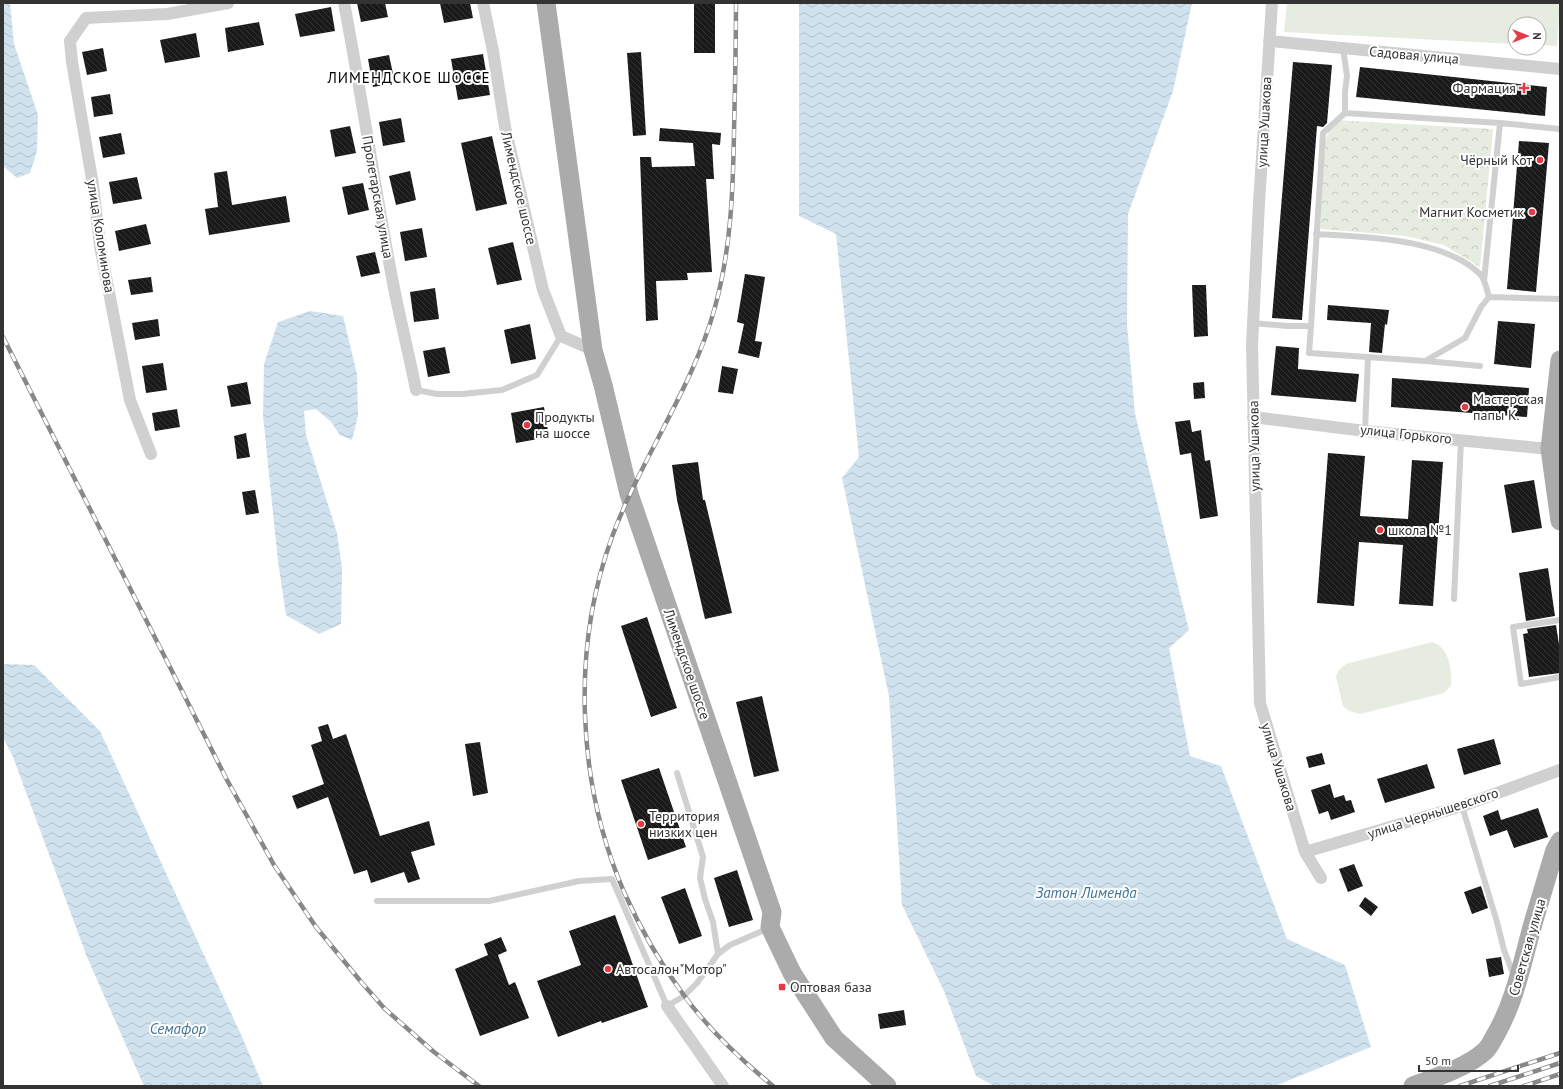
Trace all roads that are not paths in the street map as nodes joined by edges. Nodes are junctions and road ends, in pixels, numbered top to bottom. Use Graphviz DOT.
graph roads {
  1 [pos="228,3"];
  2 [pos="344,3"];
  3 [pos="483,3"];
  4 [pos="546,3"];
  5 [pos="1272,3"];
  6 [pos="1268,41"];
  7 [pos="1343,48"];
  8 [pos="1560,69"];
  9 [pos="1345,113"];
  10 [pos="1500,123"];
  11 [pos="1560,129"];
  12 [pos="1316,234"];
  13 [pos="1484,282"];
  14 [pos="1489,297"];
  15 [pos="1560,299"];
  16 [pos="1252,323"];
  17 [pos="1311,326"];
  18 [pos="561,336"];
  19 [pos="593,350"];
  20 [pos="1368,357"];
  21 [pos="1560,360"];
  22 [pos="1425,361"];
  23 [pos="1480,366"];
  24 [pos="416,390"];
  25 [pos="1253,417"];
  26 [pos="1365,431"];
  27 [pos="1461,440"];
  28 [pos="1555,449"];
  29 [pos="151,454"];
  30 [pos="1560,521"];
  31 [pos="1454,600"];
  32 [pos="1560,620"];
  33 [pos="1560,677"];
  34 [pos="1560,770"];
  35 [pos="677,773"];
  36 [pos="1462,806"];
  37 [pos="1558,850"];
  38 [pos="1305,852"];
  39 [pos="1321,878"];
  40 [pos="377,901"];
  41 [pos="770,927"];
  42 [pos="718,954"];
  43 [pos="1517,982"];
  44 [pos="667,1006"];
  45 [pos="723,1086"];
  46 [pos="887,1086"];
  47 [pos="1413,1086"];
  1 -- 29 [label="street, улица Коломинова"];
  2 -- 24 [label="street, Пролетарская улица"];
  3 -- 18 [label="street, Лимендское шоссе"];
  4 -- 19 [label="main road, Лимендское шоссе"];
  5 -- 6 [label="street, улица Ушакова"];
  6 -- 7 [label="street, Садовая улица"];
  6 -- 16 [label="street, улица Ушакова"];
  7 -- 8 [label="street, Садовая улица"];
  7 -- 9 [label="lane"];
  9 -- 10 [label="lane"];
  9 -- 12 [label="lane"];
  10 -- 11 [label="lane"];
  10 -- 13 [label="lane"];
  12 -- 13 [label="lane"];
  12 -- 17 [label="lane"];
  13 -- 14 [label="lane"];
  14 -- 15 [label="lane"];
  14 -- 22 [label="lane"];
  16 -- 17 [label="lane"];
  16 -- 25 [label="street, улица Ушакова"];
  17 -- 20 [label="lane"];
  18 -- 19 [label="street"];
  18 -- 24 [label="lane"];
  19 -- 41 [label="main road, Лимендское шоссе"];
  20 -- 22 [label="lane"];
  20 -- 26 [label="lane"];
  21 -- 28 [label="main road"];
  22 -- 23 [label="lane"];
  25 -- 26 [label="street, улица Горького"];
  25 -- 38 [label="street, улица Ушакова"];
  26 -- 27 [label="street, улица Горького"];
  27 -- 28 [label="street, улица Горького"];
  27 -- 31 [label="lane"];
  28 -- 30 [label="main road"];
  32 -- 33 [label="lane"];
  34 -- 36 [label="street, улица Чернышевского"];
  35 -- 42 [label="lane"];
  36 -- 38 [label="street, улица Чернышевского"];
  36 -- 43 [label="lane"];
  37 -- 43 [label="main road, Советская улица"];
  38 -- 39 [label="street, улица Ушакова"];
  40 -- 44 [label="lane"];
  41 -- 42 [label="lane"];
  41 -- 46 [label="main road, Лимендское шоссе"];
  42 -- 44 [label="lane"];
  43 -- 47 [label="main road, Советская улица"];
  44 -- 45 [label="street"];
}
